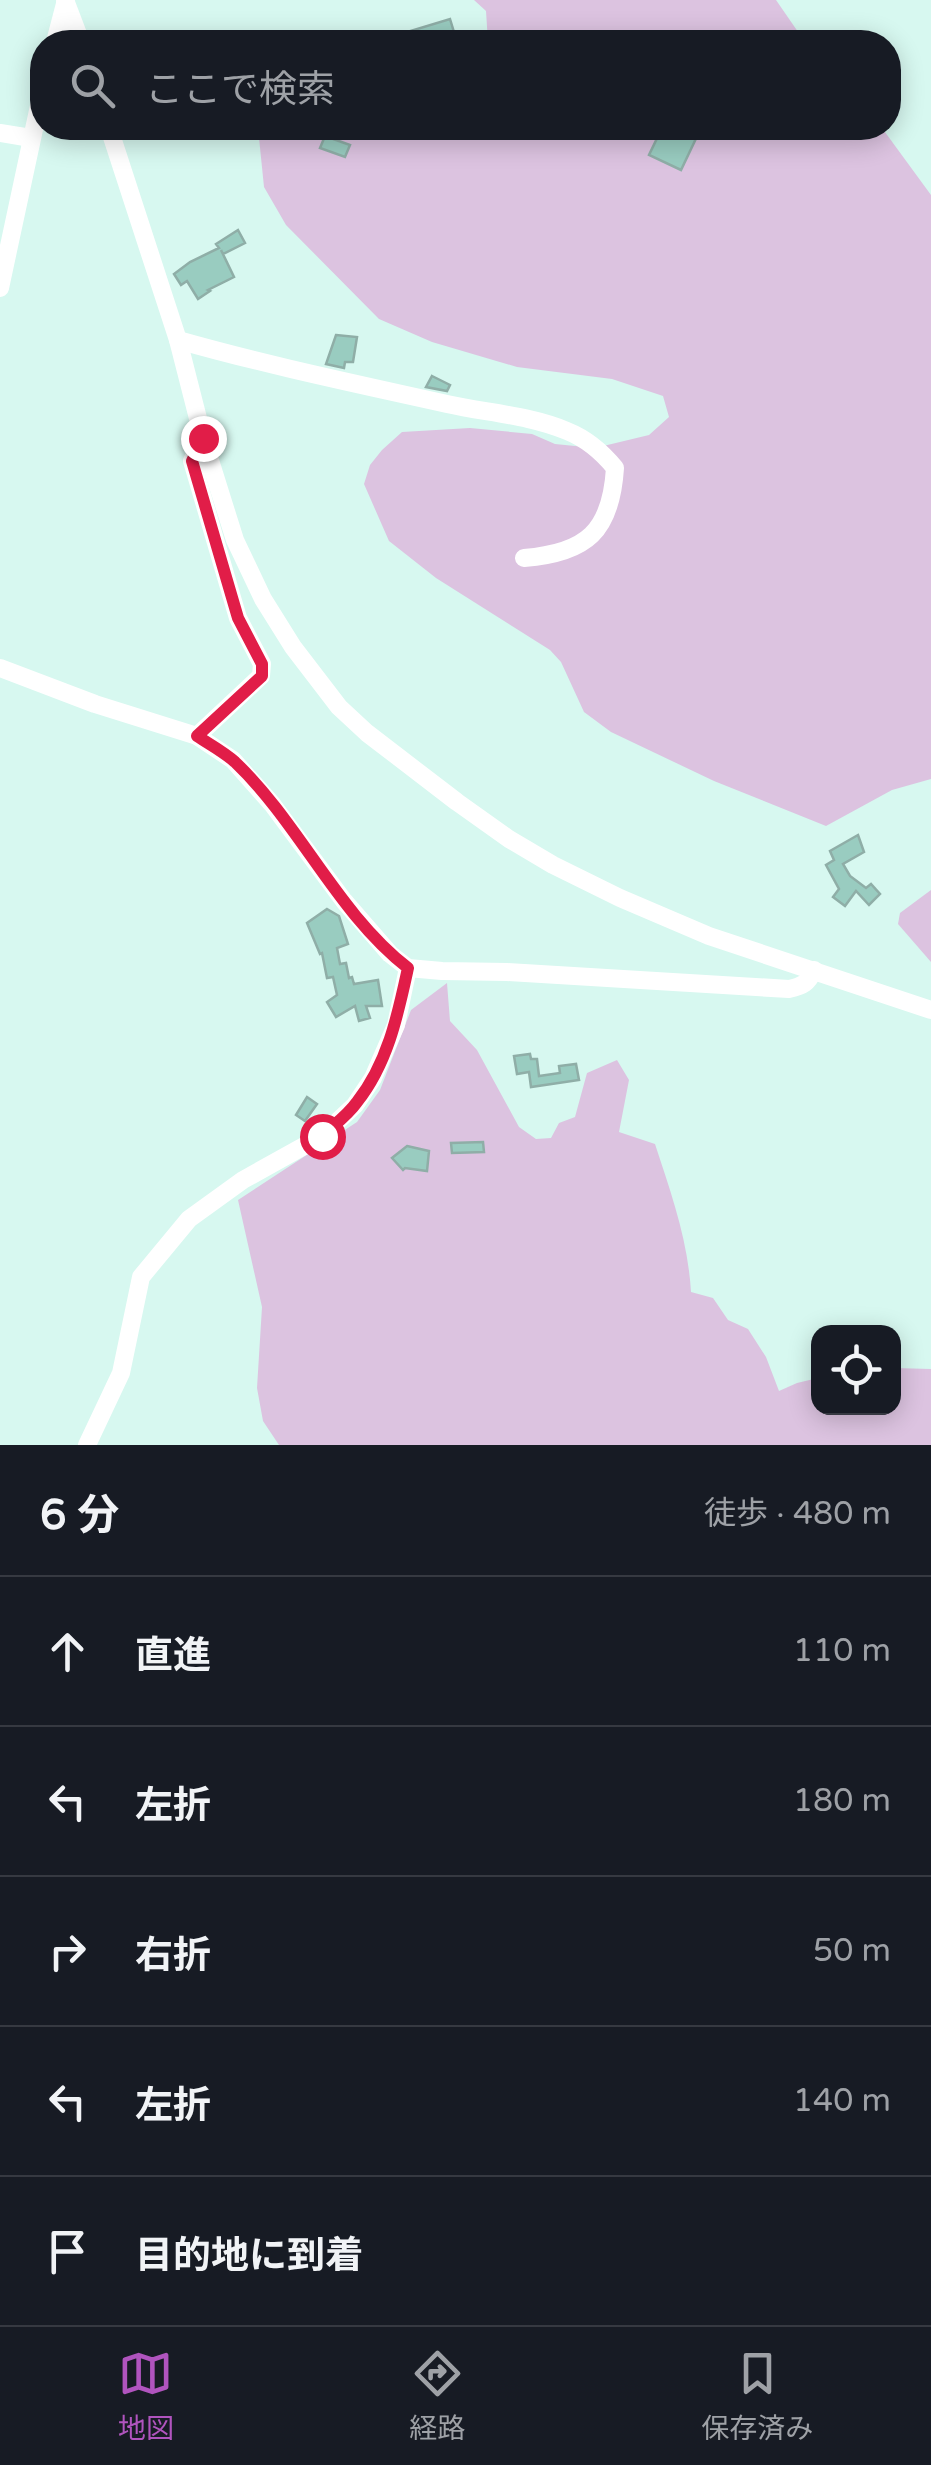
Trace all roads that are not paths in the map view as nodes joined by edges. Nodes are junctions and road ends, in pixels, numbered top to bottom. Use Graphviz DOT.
graph roads {
  1 [pos="66,0"];
  2 [pos="58,30"];
  3 [pos="76,30"];
  4 [pos="0,133"];
  5 [pos="30,138"];
  6 [pos="31,140"];
  7 [pos="113,140"];
  8 [pos="0,288"];
  9 [pos="178,340"];
  10 [pos="203,438"];
  11 [pos="524,558"];
  12 [pos="0,668"];
  13 [pos="197,736"];
  14 [pos="408,968"];
  15 [pos="814,970"];
  16 [pos="931,1010"];
  17 [pos="86,1445"];
  1 -- 2 [label="street"];
  1 -- 3 [label="street"];
  4 -- 5 [label="street"];
  6 -- 8 [label="street"];
  7 -- 9 [label="street"];
  9 -- 10 [label="street"];
  9 -- 11 [label="street"];
  10 -- 13 [label="street"];
  10 -- 15 [label="street"];
  12 -- 13 [label="street"];
  13 -- 14 [label="street"];
  14 -- 15 [label="street"];
  14 -- 17 [label="street"];
  15 -- 16 [label="street"];
}
